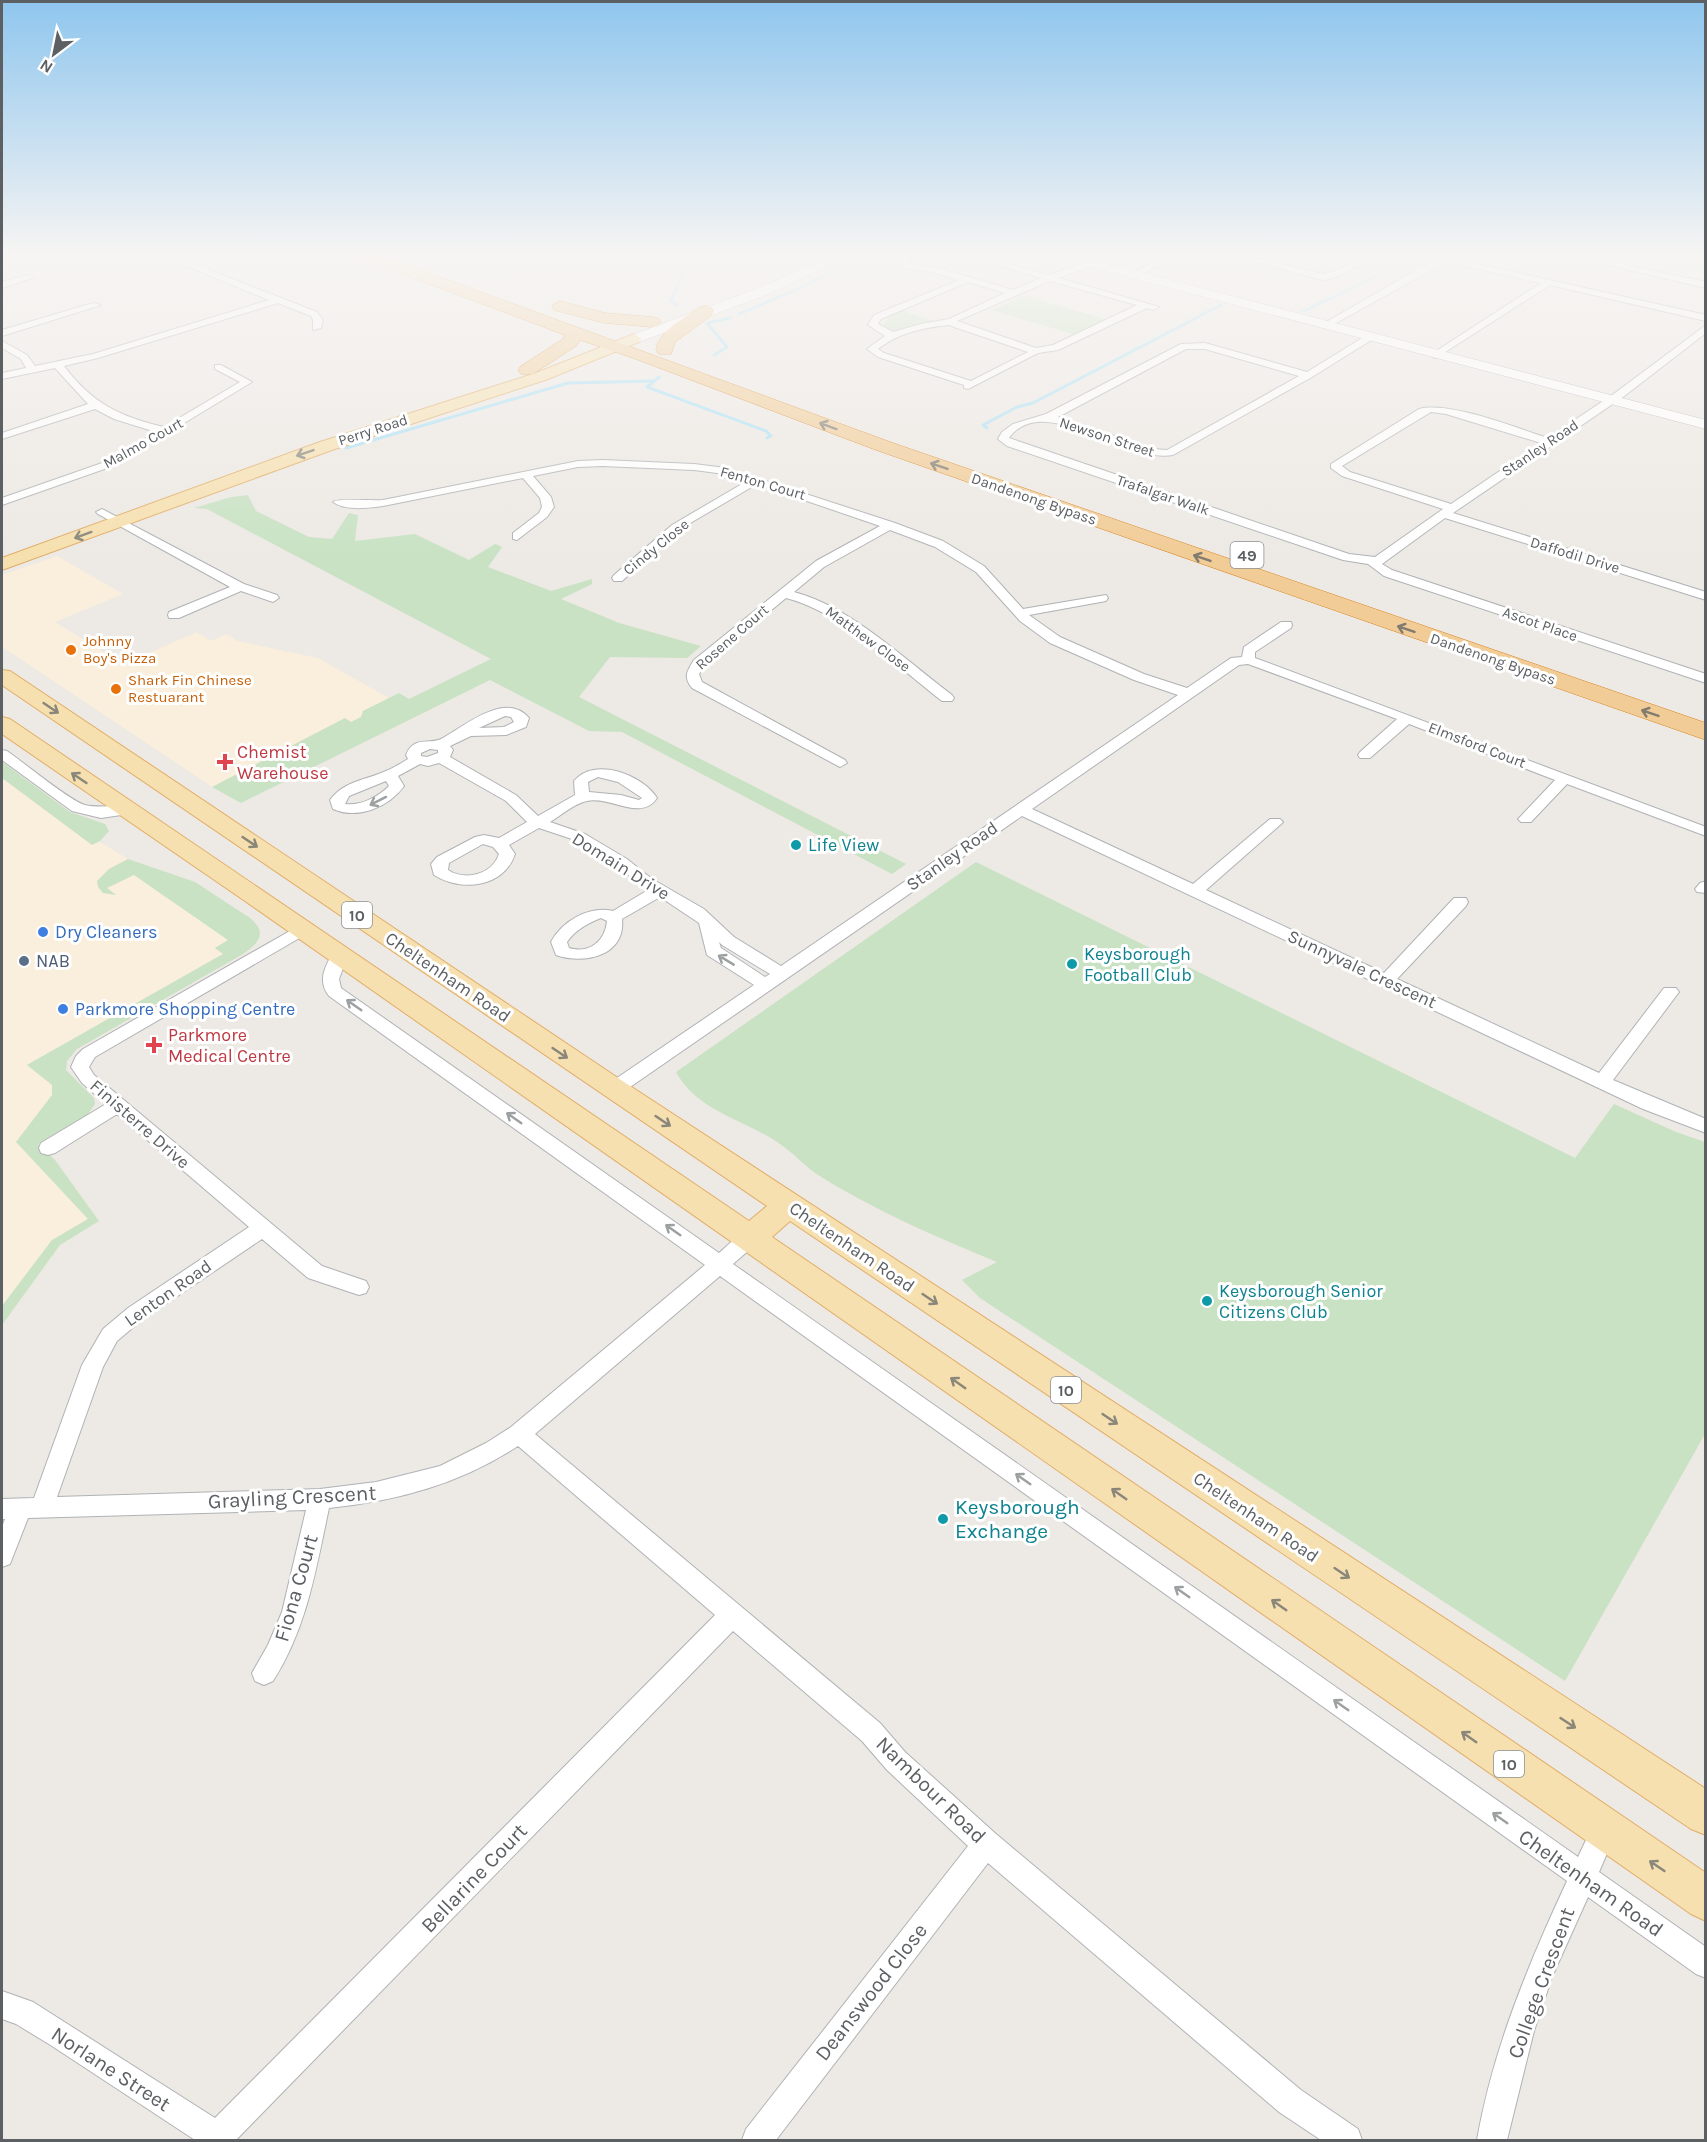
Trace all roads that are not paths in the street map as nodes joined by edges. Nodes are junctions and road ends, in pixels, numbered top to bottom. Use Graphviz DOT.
graph roads {
  1 [pos="21,355"];
  2 [pos="97,355"];
  3 [pos="549,355"];
  4 [pos="573,355"];
  5 [pos="593,355"];
  6 [pos="649,355"];
  7 [pos="679,355"];
  8 [pos="884,355"];
  9 [pos="1030,355"];
  10 [pos="1167,355"];
  11 [pos="1234,355"];
  12 [pos="1341,355"];
  13 [pos="1436,355"];
  14 [pos="1670,355"];
  15 [pos="582,361"];
  16 [pos="58,366"];
  17 [pos="218,367"];
  18 [pos="527,369"];
  19 [pos="33,370"];
  20 [pos="1308,375"];
  21 [pos="2,376"];
  22 [pos="702,379"];
  23 [pos="1611,400"];
  24 [pos="93,406"];
  25 [pos="1049,417"];
  26 [pos="1706,425"];
  27 [pos="167,431"];
  28 [pos="2,436"];
  29 [pos="1550,442"];
  30 [pos="525,474"];
  31 [pos="757,480"];
  32 [pos="2,502"];
  33 [pos="339,502"];
  34 [pos="1448,511"];
  35 [pos="102,512"];
  36 [pos="119,522"];
  37 [pos="891,525"];
  38 [pos="517,537"];
  39 [pos="2,550"];
  40 [pos="2,564"];
  41 [pos="1376,564"];
  42 [pos="618,578"];
  43 [pos="240,587"];
  44 [pos="783,593"];
  45 [pos="1706,596"];
  46 [pos="1102,598"];
  47 [pos="264,609"];
  48 [pos="159,610"];
  49 [pos="1020,613"];
  50 [pos="1286,624"];
  51 [pos="1248,660"];
  52 [pos="2,676"];
  53 [pos="1706,679"];
  54 [pos="1183,696"];
  55 [pos="946,698"];
  56 [pos="1706,710"];
  57 [pos="1407,718"];
  58 [pos="2,724"];
  59 [pos="1706,732"];
  60 [pos="459,735"];
  61 [pos="441,752"];
  62 [pos="2,754"];
  63 [pos="1365,755"];
  64 [pos="840,763"];
  65 [pos="390,775"];
  66 [pos="1565,778"];
  67 [pos="632,785"];
  68 [pos="584,796"];
  69 [pos="617,798"];
  70 [pos="201,809"];
  71 [pos="1020,809"];
  72 [pos="128,810"];
  73 [pos="1526,819"];
  74 [pos="537,822"];
  75 [pos="1275,822"];
  76 [pos="159,831"];
  77 [pos="1706,832"];
  78 [pos="499,844"];
  79 [pos="660,890"];
  80 [pos="1196,891"];
  81 [pos="1460,902"];
  82 [pos="614,917"];
  83 [pos="707,924"];
  84 [pos="302,929"];
  85 [pos="340,955"];
  86 [pos="781,973"];
  87 [pos="1386,981"];
  88 [pos="765,984"];
  89 [pos="1670,992"];
  90 [pos="1602,1082"];
  91 [pos="614,1089"];
  92 [pos="118,1105"];
  93 [pos="574,1117"];
  94 [pos="1706,1126"];
  95 [pos="48,1148"];
  96 [pos="788,1205"];
  97 [pos="263,1228"];
  98 [pos="749,1239"];
  99 [pos="720,1264"];
  100 [pos="359,1287"];
  101 [pos="519,1434"];
  102 [pos="320,1499"];
  103 [pos="21,1509"];
  104 [pos="2,1556"];
  105 [pos="732,1615"];
  106 [pos="264,1673"];
  107 [pos="1706,1814"];
  108 [pos="1604,1830"];
  109 [pos="986,1844"];
  110 [pos="1582,1876"];
  111 [pos="1706,1899"];
  112 [pos="1706,1964"];
  113 [pos="2,2006"];
  114 [pos="217,2139"];
  115 [pos="757,2140"];
  116 [pos="1347,2140"];
  117 [pos="1492,2140"];
  1 -- 19 [label="street"];
  2 -- 16 [label="street"];
  3 -- 18 [label="highway"];
  4 -- 18 [label="main road, Perry Road"];
  5 -- 15 [label="main road, Perry Road"];
  6 -- 22 [label="highway, Dandenong Bypass / 49"];
  7 -- 56 [label="highway, Dandenong Bypass / 49"];
  8 -- 9 [label="street"];
  10 -- 25 [label="street"];
  11 -- 20 [label="street"];
  12 -- 20 [label="street"];
  13 -- 23 [label="main road"];
  14 -- 23 [label="street, Stanley Road"];
  15 -- 22 [label="highway"];
  15 -- 36 [label="main road, Perry Road, one-way"];
  16 -- 19 [label="street"];
  16 -- 24 [label="street"];
  17 -- 27 [label="street, Malmo Court"];
  18 -- 35 [label="main road, Perry Road"];
  19 -- 21 [label="street"];
  20 -- 25 [label="street, Newson Street"];
  59 -- 22 [label="highway, Dandenong Bypass / 49, one-way"];
  23 -- 26 [label="main road"];
  23 -- 29 [label="street, Stanley Road"];
  24 -- 27 [label="street"];
  24 -- 28 [label="street"];
  25 -- 41 [label="street, Trafalgar Walk"];
  27 -- 32 [label="street, Malmo Court"];
  29 -- 34 [label="street, Stanley Road"];
  29 -- 34 [label="street, Daffodil Drive"];
  30 -- 31 [label="street, Fenton Court"];
  30 -- 33 [label="street, Fenton Court"];
  30 -- 38 [label="street"];
  31 -- 37 [label="street, Fenton Court"];
  31 -- 42 [label="street, Cindy Close"];
  34 -- 41 [label="street, Stanley Road"];
  34 -- 45 [label="street, Daffodil Drive"];
  35 -- 36 [label="street"];
  35 -- 39 [label="main road, Perry Road"];
  36 -- 40 [label="main road, Perry Road, one-way"];
  36 -- 43 [label="street"];
  37 -- 44 [label="street, Rosene Court"];
  37 -- 49 [label="street, Fenton Court"];
  41 -- 53 [label="street, Ascot Place"];
  43 -- 47 [label="street"];
  43 -- 48 [label="street"];
  44 -- 55 [label="street, Matthew Close"];
  44 -- 64 [label="street, Rosene Court"];
  46 -- 49 [label="street"];
  49 -- 54 [label="street, Fenton Court"];
  50 -- 51 [label="street"];
  51 -- 54 [label="street, Stanley Road"];
  51 -- 57 [label="street, Elmsford Court"];
  52 -- 70 [label="main road, Cheltenham Road / 10, one-way"];
  54 -- 71 [label="street, Stanley Road"];
  57 -- 63 [label="street"];
  57 -- 66 [label="street, Elmsford Court"];
  72 -- 58 [label="main road, 10, one-way"];
  60 -- 61 [label="street"];
  61 -- 65 [label="street"];
  61 -- 74 [label="street, Domain Drive"];
  62 -- 72 [label="street"];
  66 -- 73 [label="street"];
  66 -- 77 [label="street, Elmsford Court"];
  67 -- 68 [label="street"];
  67 -- 69 [label="street"];
  67 -- 69 [label="street"];
  68 -- 69 [label="street"];
  68 -- 74 [label="street"];
  70 -- 76 [label="main road"];
  70 -- 91 [label="main road, Cheltenham Road / 10, one-way"];
  71 -- 80 [label="street, Sunnyvale Crescent"];
  71 -- 86 [label="street, Stanley Road"];
  72 -- 76 [label="main road, 10"];
  74 -- 78 [label="street"];
  74 -- 79 [label="street, Domain Drive"];
  75 -- 80 [label="street"];
  76 -- 84 [label="main road, 10"];
  79 -- 82 [label="street"];
  79 -- 83 [label="street, Domain Drive"];
  80 -- 87 [label="street, Sunnyvale Crescent"];
  81 -- 87 [label="street"];
  83 -- 86 [label="street, Domain Drive"];
  88 -- 83 [label="street, one-way"];
  84 -- 85 [label="main road, 10"];
  84 -- 92 [label="street, Finisterre Drive"];
  85 -- 93 [label="main road, 10"];
  99 -- 85 [label="street, Cheltenham Road, one-way"];
  86 -- 88 [label="street, Stanley Road"];
  87 -- 90 [label="street, Sunnyvale Crescent"];
  88 -- 91 [label="street, Stanley Road"];
  89 -- 90 [label="street"];
  90 -- 94 [label="street, Sunnyvale Crescent"];
  91 -- 93 [label="main road"];
  91 -- 96 [label="main road, Cheltenham Road / 10, one-way"];
  92 -- 95 [label="street"];
  92 -- 97 [label="street, Finisterre Drive"];
  93 -- 98 [label="main road, 10"];
  96 -- 98 [label="main road"];
  96 -- 107 [label="main road, Cheltenham Road / 10, one-way"];
  97 -- 100 [label="street, Finisterre Drive"];
  97 -- 103 [label="street, Lenton Road"];
  98 -- 99 [label="street, Grayling Crescent"];
  108 -- 98 [label="main road, 10, one-way"];
  99 -- 101 [label="street, Grayling Crescent"];
  110 -- 99 [label="street, Cheltenham Road, one-way"];
  101 -- 102 [label="street, Grayling Crescent"];
  101 -- 105 [label="street, Nambour Road"];
  102 -- 103 [label="street, Grayling Crescent"];
  102 -- 106 [label="street, Fiona Court"];
  103 -- 104 [label="street, Lenton Road"];
  105 -- 109 [label="street, Nambour Road"];
  105 -- 114 [label="street, Bellarine Court"];
  108 -- 110 [label="street, College Crescent"];
  111 -- 108 [label="main road, 10, one-way"];
  109 -- 115 [label="street, Deanswood Close"];
  109 -- 116 [label="street, Nambour Road"];
  110 -- 112 [label="street, Cheltenham Road"];
  110 -- 117 [label="street, College Crescent"];
  113 -- 114 [label="street, Norlane Street"];
}
